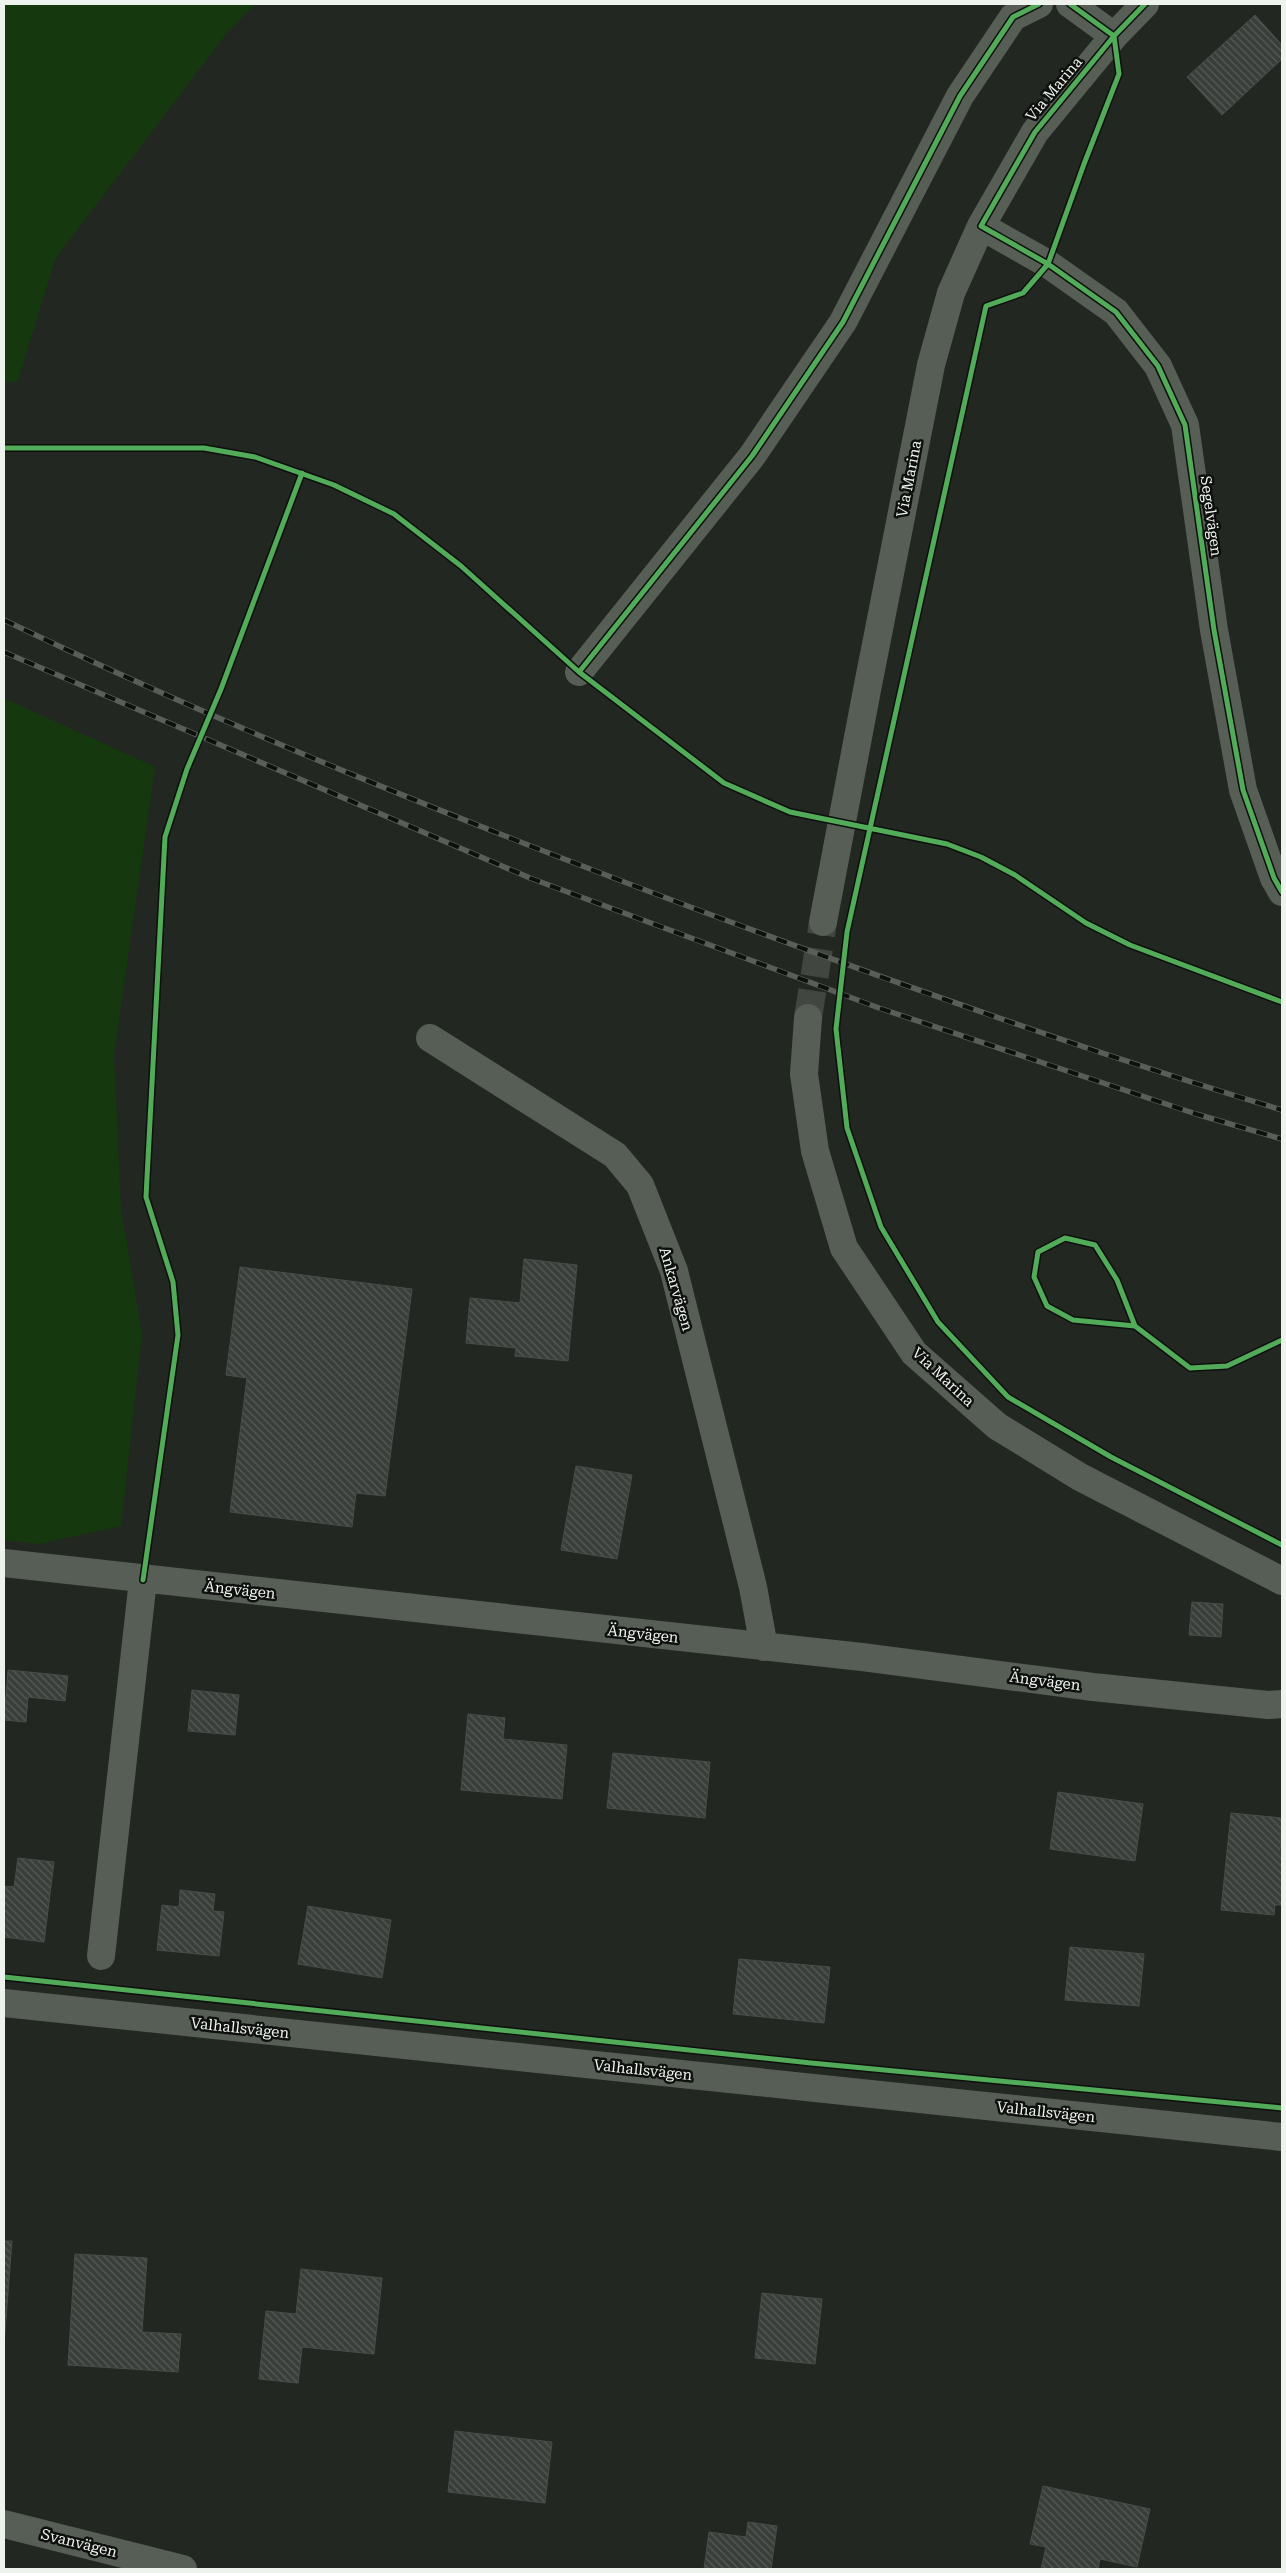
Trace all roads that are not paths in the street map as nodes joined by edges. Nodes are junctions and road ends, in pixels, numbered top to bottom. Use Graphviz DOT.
graph roads {
  1 [pos="1039,4"];
  2 [pos="1070,4"];
  3 [pos="1145,4"];
  4 [pos="1114,36"];
  5 [pos="981,226"];
  6 [pos="579,672"];
  7 [pos="1282,892"];
  8 [pos="824,922"];
  9 [pos="808,1018"];
  10 [pos="430,1038"];
  11 [pos="4,1563"];
  12 [pos="143,1580"];
  13 [pos="1282,1581"];
  14 [pos="764,1647"];
  15 [pos="1282,1704"];
  16 [pos="101,1956"];
  17 [pos="4,2003"];
  18 [pos="1282,2137"];
  19 [pos="4,2524"];
  20 [pos="183,2569"];
  1 -- 6 [label="street"];
  2 -- 4 [label="street"];
  3 -- 4 [label="street, Via Marina"];
  4 -- 5 [label="street, Via Marina"];
  5 -- 7 [label="street, Segelvägen"];
  5 -- 8 [label="street, Via Marina"];
  9 -- 13 [label="street, Via Marina"];
  10 -- 14 [label="street, Ankarvägen"];
  11 -- 12 [label="street, Ängvägen"];
  12 -- 14 [label="street, Ängvägen"];
  12 -- 16 [label="street"];
  14 -- 15 [label="street, Ängvägen"];
  17 -- 18 [label="street, Valhallsvägen"];
  19 -- 20 [label="street, Svanvägen"];
}
